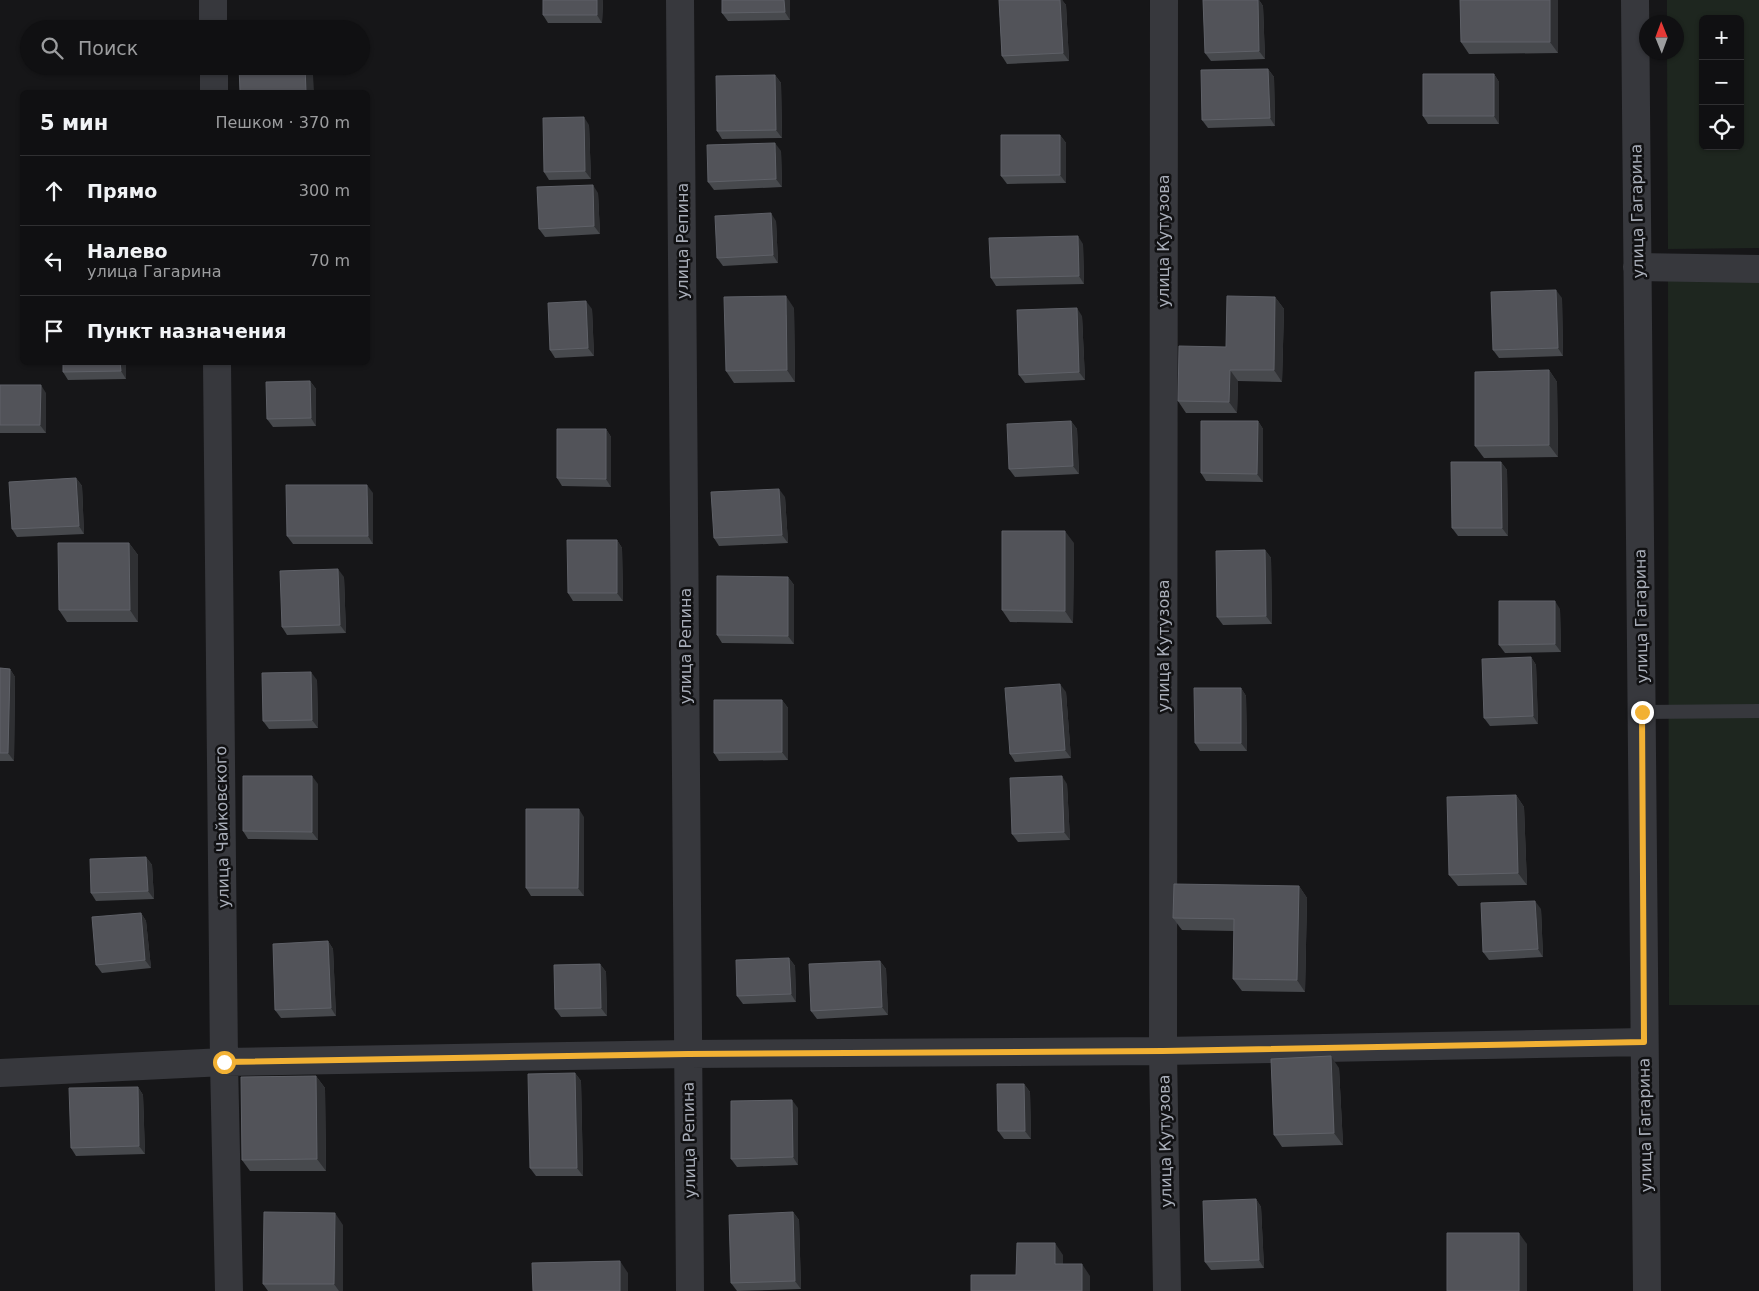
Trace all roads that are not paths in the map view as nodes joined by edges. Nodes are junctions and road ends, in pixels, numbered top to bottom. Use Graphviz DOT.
graph roads {
  1 [pos="213,0"];
  2 [pos="680,0"];
  3 [pos="1164,0"];
  4 [pos="1635,0"];
  5 [pos="214,20"];
  6 [pos="214,75"];
  7 [pos="214,90"];
  8 [pos="1637,267"];
  9 [pos="1759,269"];
  10 [pos="217,365"];
  11 [pos="1759,711"];
  12 [pos="1642,712"];
  13 [pos="1644,1042"];
  14 [pos="1163,1051"];
  15 [pos="688,1054"];
  16 [pos="224,1062"];
  17 [pos="0,1073"];
  18 [pos="229,1291"];
  19 [pos="690,1291"];
  20 [pos="1167,1291"];
  21 [pos="1647,1291"];
  1 -- 5 [label="street"];
  2 -- 15 [label="street, улица Репина"];
  3 -- 14 [label="street, улица Кутузова"];
  4 -- 8 [label="street, улица Гагарина"];
  6 -- 7 [label="street"];
  8 -- 9 [label="street"];
  8 -- 12 [label="street, улица Гагарина"];
  10 -- 16 [label="street, улица Чайковского"];
  11 -- 12 [label="lane"];
  12 -- 13 [label="street, улица Гагарина"];
  13 -- 14 [label="street"];
  13 -- 21 [label="street, улица Гагарина"];
  14 -- 15 [label="street"];
  14 -- 20 [label="street, улица Кутузова"];
  15 -- 16 [label="street"];
  15 -- 19 [label="street, улица Репина"];
  16 -- 17 [label="street"];
  16 -- 18 [label="street, улица Чайковского"];
}
